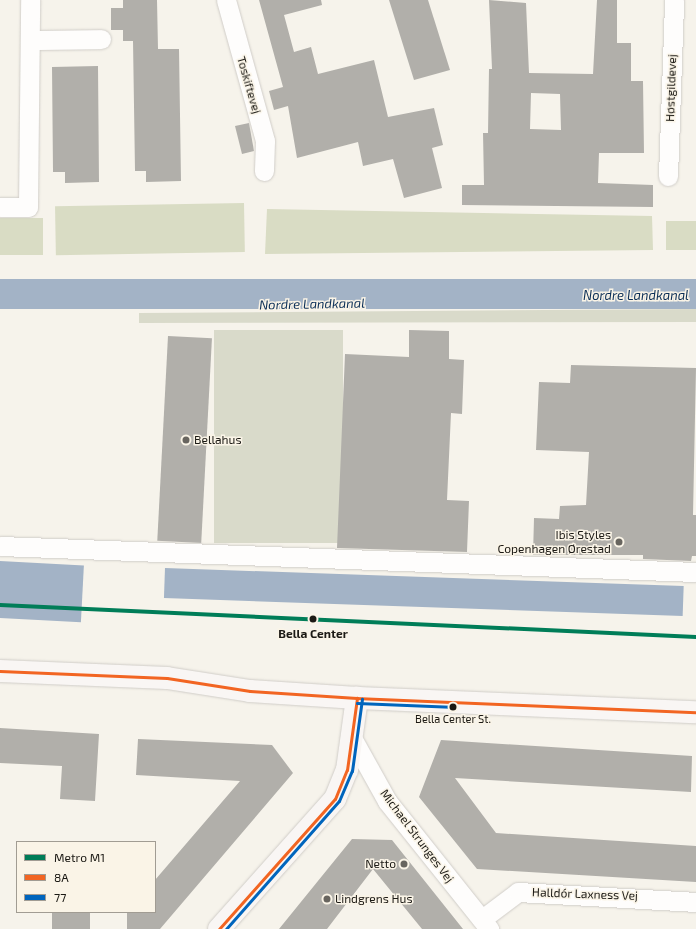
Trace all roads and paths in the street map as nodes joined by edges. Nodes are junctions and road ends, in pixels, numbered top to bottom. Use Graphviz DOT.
graph roads {
  1 [pos="30,0"];
  2 [pos="226,0"];
  3 [pos="674,0"];
  4 [pos="101,39"];
  5 [pos="31,40"];
  6 [pos="264,171"];
  7 [pos="668,176"];
  8 [pos="0,207"];
  9 [pos="0,546"];
  10 [pos="696,572"];
  11 [pos="0,671"];
  12 [pos="357,698"];
  13 [pos="696,712"];
  14 [pos="352,738"];
  15 [pos="696,902"];
  16 [pos="486,924"];
  17 [pos="219,929"];
  1 -- 5 [label="street"];
  2 -- 6 [label="street, Toskiftevej"];
  3 -- 7 [label="street, Høstgildevej"];
  4 -- 5 [label="street"];
  5 -- 8 [label="street"];
  9 -- 10 [label="street"];
  11 -- 12 [label="street"];
  12 -- 13 [label="street"];
  12 -- 14 [label="street"];
  14 -- 16 [label="street, Michael Strunges Vej"];
  14 -- 17 [label="street"];
  15 -- 16 [label="street, Halldór Laxness Vej"];
}
